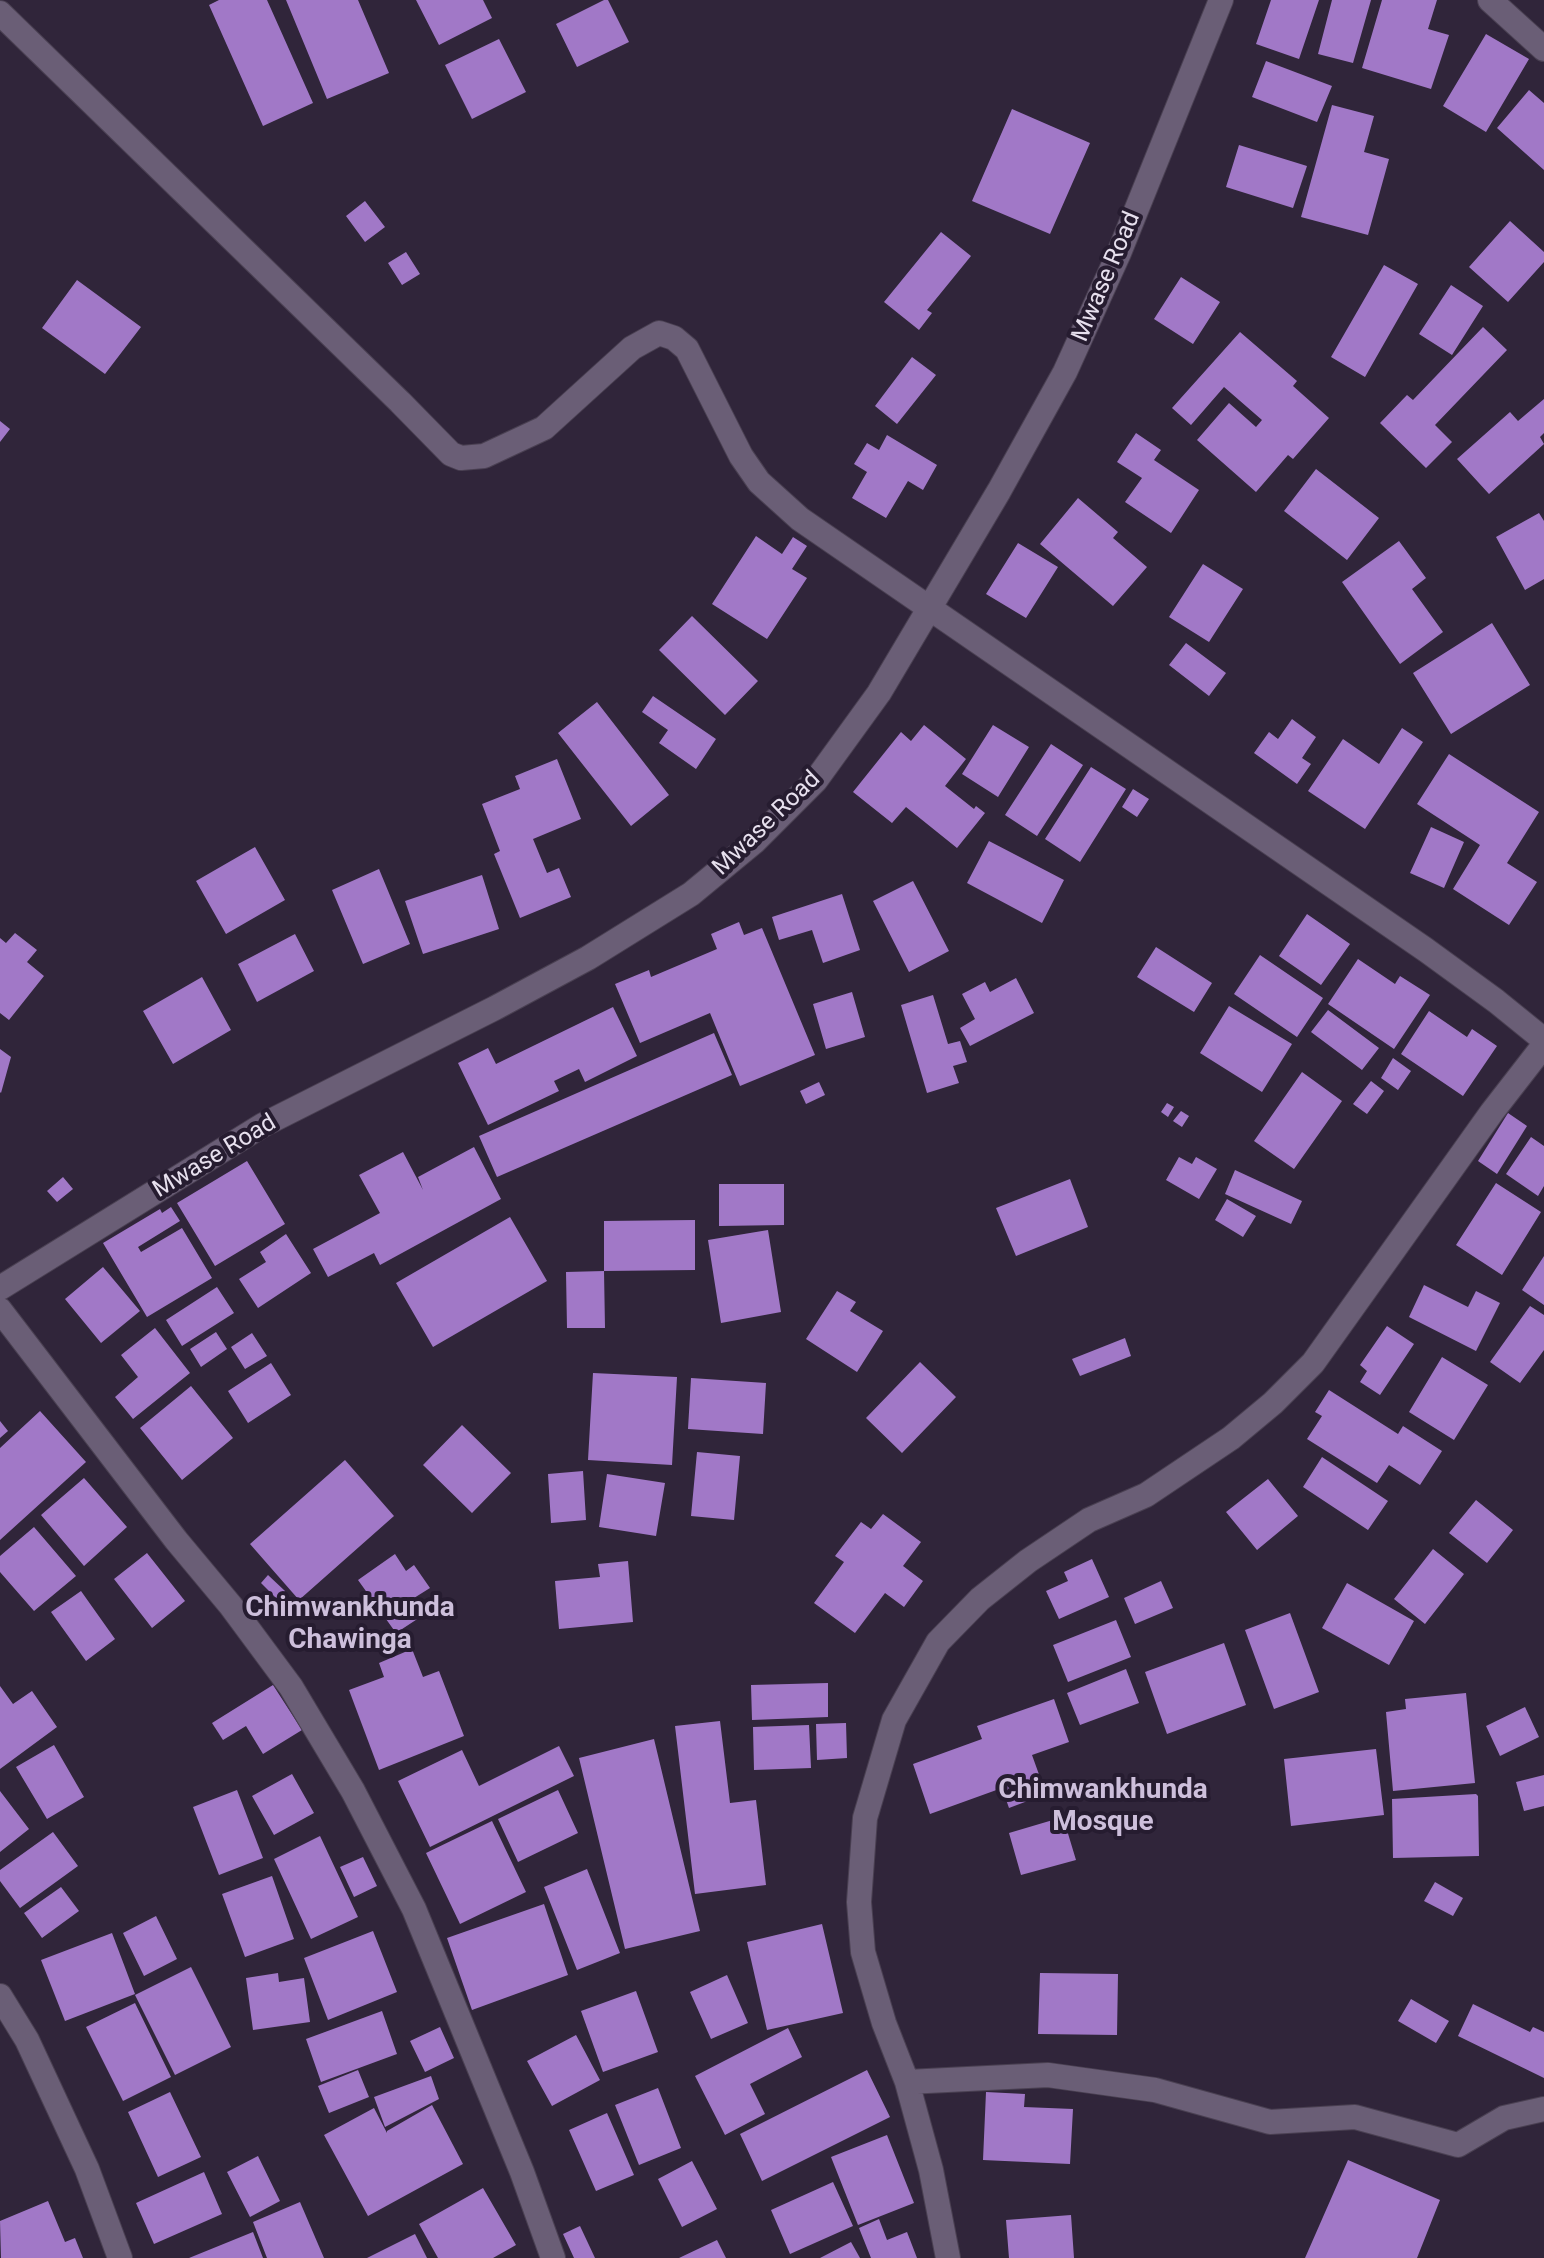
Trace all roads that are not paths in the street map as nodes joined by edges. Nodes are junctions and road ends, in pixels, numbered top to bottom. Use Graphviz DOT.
graph roads {
  1 [pos="1221,0"];
  2 [pos="1490,0"];
  3 [pos="0,13"];
  4 [pos="1544,49"];
  5 [pos="928,607"];
  6 [pos="1544,1042"];
  7 [pos="0,1288"];
  8 [pos="0,1310"];
  9 [pos="0,1996"];
  10 [pos="907,2082"];
  11 [pos="1544,2109"];
  12 [pos="120,2258"];
  13 [pos="553,2258"];
  14 [pos="948,2258"];
  1 -- 5 [label="street, Mwase Road"];
  2 -- 4 [label="street"];
  3 -- 5 [label="street"];
  5 -- 6 [label="street"];
  5 -- 7 [label="street, Mwase Road"];
  6 -- 10 [label="street"];
  8 -- 13 [label="street"];
  9 -- 12 [label="street"];
  10 -- 11 [label="street"];
  10 -- 14 [label="street"];
}
